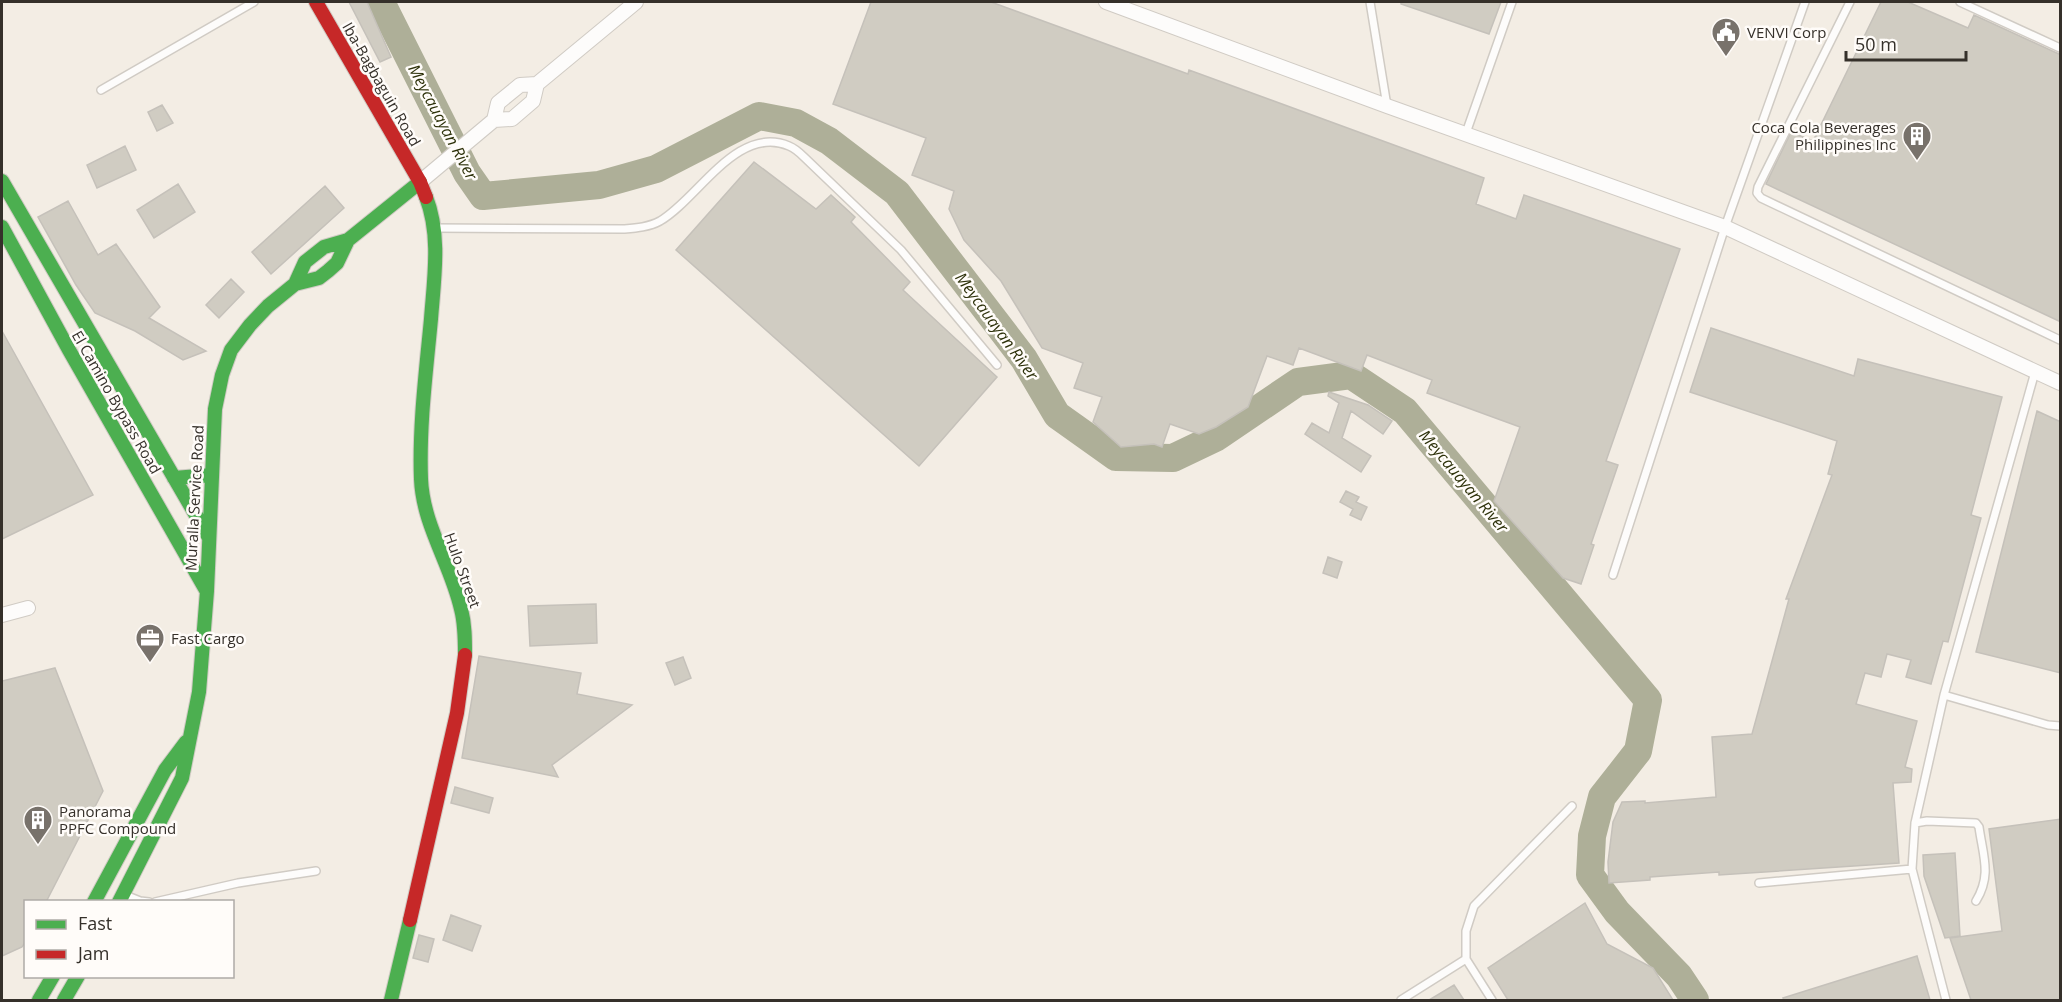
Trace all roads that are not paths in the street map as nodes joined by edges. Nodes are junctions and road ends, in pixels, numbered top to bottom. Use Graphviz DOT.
graph roads {
  1 [pos="254,2"];
  2 [pos="316,2"];
  3 [pos="636,2"];
  4 [pos="1106,2"];
  5 [pos="1370,2"];
  6 [pos="1512,2"];
  7 [pos="1804,2"];
  8 [pos="1850,2"];
  9 [pos="1960,2"];
  10 [pos="2061,48"];
  11 [pos="537,84"];
  12 [pos="101,90"];
  13 [pos="1387,106"];
  14 [pos="494,120"];
  15 [pos="1466,133"];
  16 [pos="2,181"];
  17 [pos="420,182"];
  18 [pos="24,222"];
  19 [pos="1725,227"];
  20 [pos="433,228"];
  21 [pos="3,230"];
  22 [pos="348,240"];
  23 [pos="294,284"];
  24 [pos="2061,340"];
  25 [pos="997,365"];
  26 [pos="2035,372"];
  27 [pos="2061,383"];
  28 [pos="158,451"];
  29 [pos="134,465"];
  30 [pos="212,475"];
  31 [pos="174,478"];
  32 [pos="208,536"];
  33 [pos="1613,575"];
  34 [pos="207,591"];
  35 [pos="28,608"];
  36 [pos="2,615"];
  37 [pos="1944,695"];
  38 [pos="2061,726"];
  39 [pos="188,740"];
  40 [pos="1572,806"];
  41 [pos="1915,823"];
  42 [pos="1912,869"];
  43 [pos="316,871"];
  44 [pos="1759,883"];
  45 [pos="103,885"];
  46 [pos="121,898"];
  47 [pos="95,900"];
  48 [pos="164,900"];
  49 [pos="1976,901"];
  50 [pos="1466,959"];
  51 [pos="52,978"];
  52 [pos="77,978"];
  53 [pos="39,1000"];
  54 [pos="64,1000"];
  55 [pos="391,1000"];
  56 [pos="1401,1000"];
  57 [pos="1492,1000"];
  58 [pos="1946,1000"];
  1 -- 12 [label="lane"];
  2 -- 17 [label="street, Iba-Bagbaguin Road"];
  3 -- 11 [label="street"];
  4 -- 13 [label="street"];
  5 -- 13 [label="lane"];
  6 -- 15 [label="lane"];
  7 -- 19 [label="lane"];
  8 -- 24 [label="lane"];
  9 -- 10 [label="lane"];
  11 -- 14 [label="street"];
  11 -- 14 [label="street"];
  13 -- 15 [label="street"];
  14 -- 17 [label="street"];
  15 -- 19 [label="street"];
  16 -- 18 [label="street, El Camino Bypass Road"];
  17 -- 20 [label="street, Hulo Street"];
  17 -- 22 [label="street, Muralla Service Road"];
  18 -- 21 [label="street"];
  18 -- 28 [label="street, El Camino Bypass Road"];
  19 -- 26 [label="street"];
  19 -- 33 [label="lane"];
  20 -- 25 [label="lane"];
  20 -- 55 [label="street, Hulo Street"];
  21 -- 29 [label="street, El Camino Bypass Road"];
  22 -- 23 [label="street, Muralla Service Road"];
  22 -- 23 [label="street, Muralla Service Road"];
  23 -- 30 [label="street, Muralla Service Road"];
  26 -- 27 [label="street"];
  26 -- 37 [label="lane"];
  28 -- 29 [label="street"];
  28 -- 31 [label="street, El Camino Bypass Road"];
  29 -- 34 [label="street, El Camino Bypass Road"];
  30 -- 31 [label="street"];
  30 -- 32 [label="street, Muralla Service Road"];
  31 -- 32 [label="street, El Camino Bypass Road"];
  32 -- 34 [label="street, Muralla Service Road"];
  34 -- 39 [label="street, Muralla Service Road"];
  35 -- 36 [label="street"];
  37 -- 38 [label="lane"];
  37 -- 41 [label="lane"];
  39 -- 45 [label="street, Muralla Service Road"];
  39 -- 46 [label="street, Muralla Service Road"];
  40 -- 50 [label="lane"];
  41 -- 42 [label="lane"];
  41 -- 49 [label="lane"];
  42 -- 44 [label="lane"];
  42 -- 58 [label="lane"];
  43 -- 48 [label="lane"];
  45 -- 46 [label="lane"];
  45 -- 47 [label="street, Muralla Service Road"];
  50 -- 56 [label="lane"];
  50 -- 57 [label="lane"];
  51 -- 53 [label="street"];
  52 -- 54 [label="street"];
}
